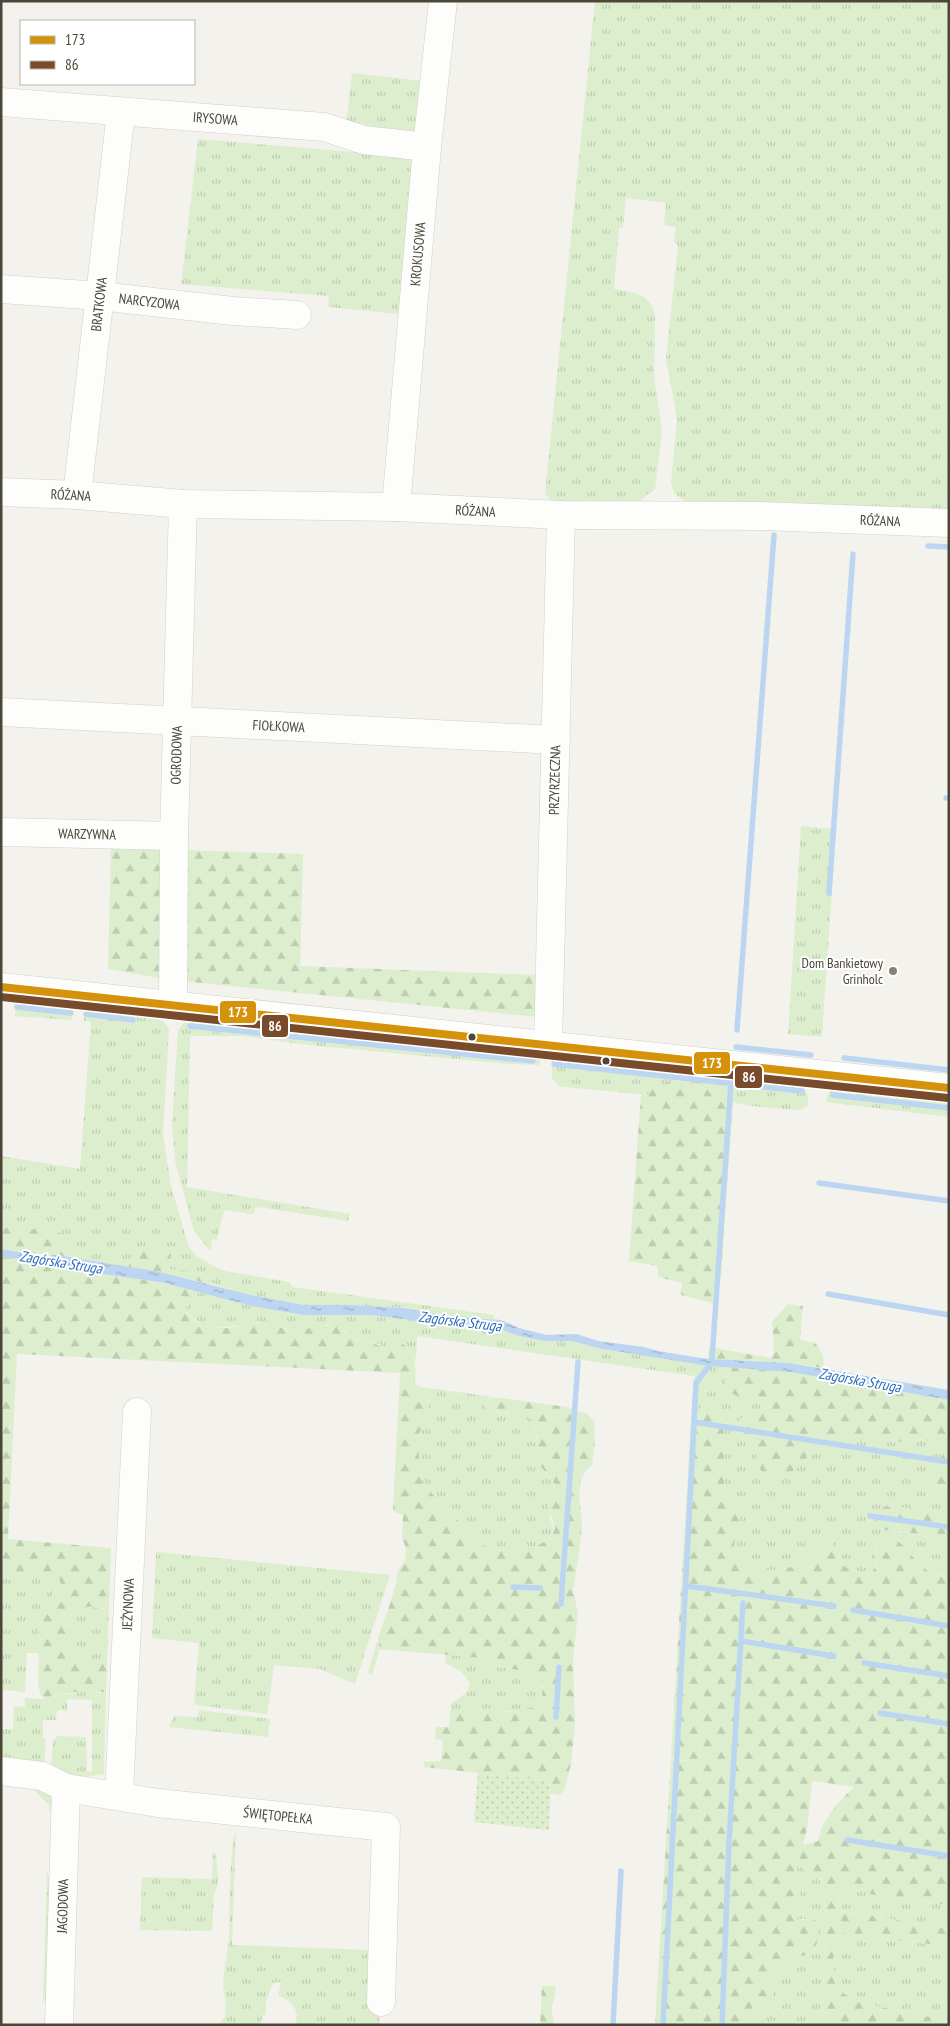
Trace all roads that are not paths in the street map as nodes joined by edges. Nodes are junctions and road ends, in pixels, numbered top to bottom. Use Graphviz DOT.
graph roads {
  1 [pos="443,1"];
  2 [pos="1,102"];
  3 [pos="122,112"];
  4 [pos="427,147"];
  5 [pos="1,289"];
  6 [pos="100,296"];
  7 [pos="297,315"];
  8 [pos="1,492"];
  9 [pos="78,495"];
  10 [pos="183,504"];
  11 [pos="396,507"];
  12 [pos="562,515"];
  13 [pos="949,523"];
  14 [pos="1,712"];
  15 [pos="178,721"];
  16 [pos="556,740"];
  17 [pos="1,832"];
  18 [pos="174,836"];
  19 [pos="1,987"];
  20 [pos="173,1005"];
  21 [pos="548,1046"];
  22 [pos="949,1088"];
  23 [pos="137,1412"];
  24 [pos="1,1771"];
  25 [pos="66,1788"];
  26 [pos="119,1795"];
  27 [pos="381,2002"];
  28 [pos="59,2025"];
  1 -- 4 [label="street, KROKUSOWA"];
  2 -- 3 [label="street, IRYSOWA"];
  3 -- 4 [label="street, IRYSOWA"];
  3 -- 6 [label="street, BRATKOWA"];
  4 -- 11 [label="street, KROKUSOWA"];
  5 -- 6 [label="street, NARCYZOWA"];
  6 -- 7 [label="street, NARCYZOWA"];
  6 -- 9 [label="street, BRATKOWA"];
  8 -- 9 [label="street, RÓŻANA"];
  9 -- 10 [label="street, RÓŻANA"];
  10 -- 11 [label="street, RÓŻANA"];
  10 -- 15 [label="street, OGRODOWA"];
  11 -- 12 [label="street, RÓŻANA"];
  12 -- 13 [label="street, RÓŻANA"];
  12 -- 16 [label="street, PRZYRZECZNA"];
  14 -- 15 [label="street, FIOŁKOWA"];
  15 -- 16 [label="street, FIOŁKOWA"];
  15 -- 18 [label="street, OGRODOWA"];
  16 -- 21 [label="street, PRZYRZECZNA"];
  17 -- 18 [label="street, WARZYWNA"];
  18 -- 20 [label="street, OGRODOWA"];
  19 -- 20 [label="street"];
  20 -- 21 [label="street"];
  21 -- 22 [label="street"];
  23 -- 26 [label="street, JEŻYNOWA"];
  24 -- 25 [label="street, ŚWIĘTOPEŁKA"];
  25 -- 26 [label="street, ŚWIĘTOPEŁKA"];
  25 -- 28 [label="street, JAGODOWA"];
  26 -- 27 [label="street, ŚWIĘTOPEŁKA"];
}
